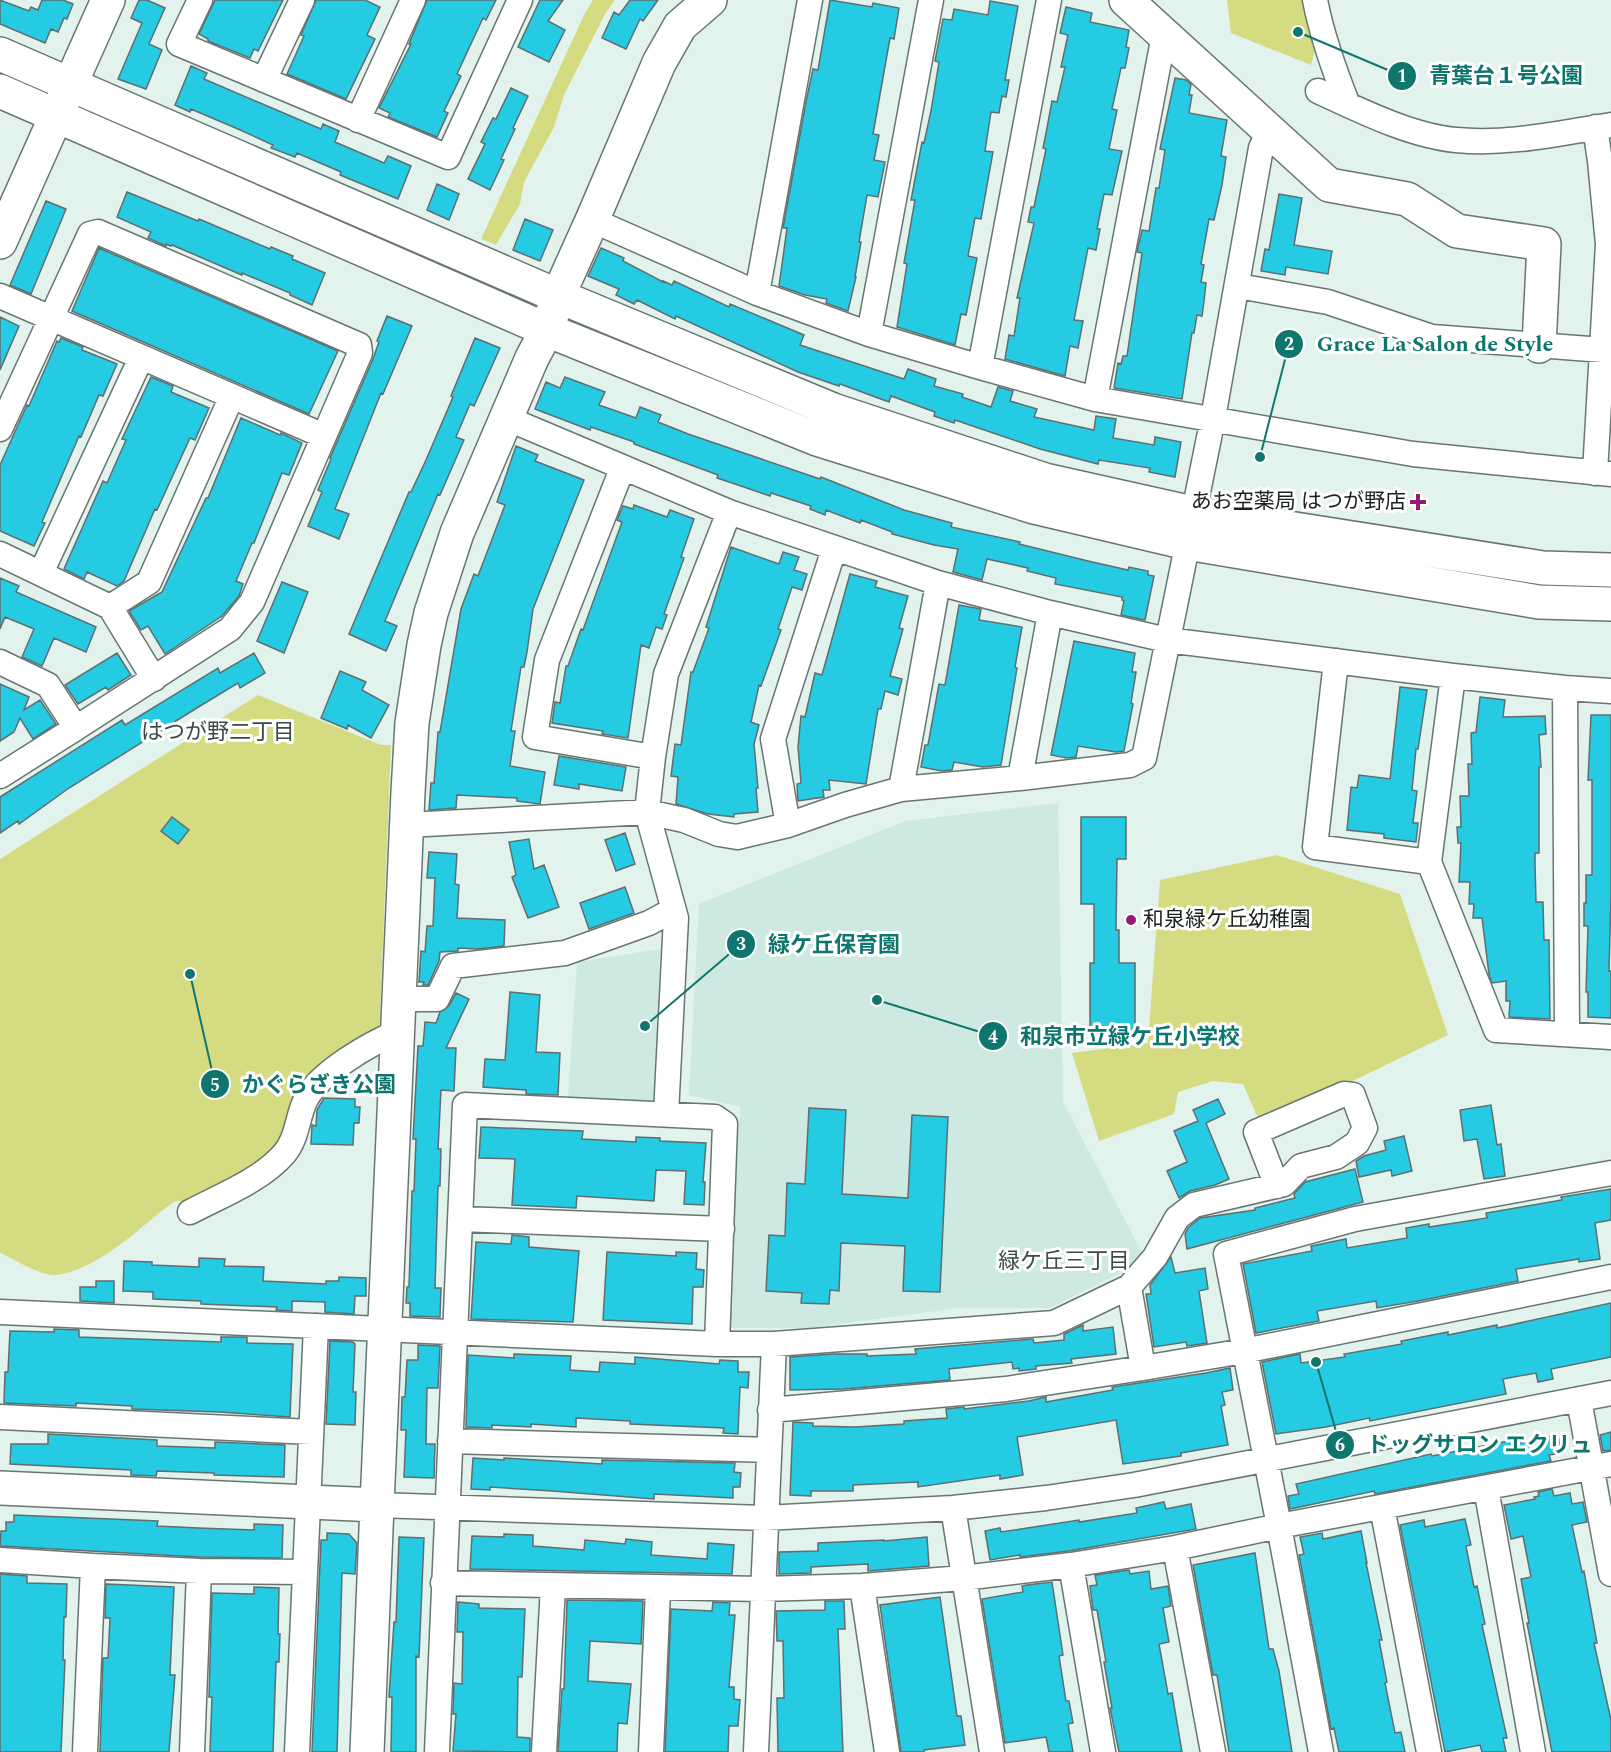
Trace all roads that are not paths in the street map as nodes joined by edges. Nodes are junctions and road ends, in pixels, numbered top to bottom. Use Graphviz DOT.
graph roads {
  1 [pos="108,0"];
  2 [pos="200,0"];
  3 [pos="302,0"];
  4 [pos="413,0"];
  5 [pos="520,0"];
  6 [pos="710,0"];
  7 [pos="810,0"];
  8 [pos="931,0"];
  9 [pos="1049,0"];
  10 [pos="1126,0"];
  11 [pos="1315,0"];
  12 [pos="1164,35"];
  13 [pos="0,54"];
  14 [pos="264,80"];
  15 [pos="70,84"];
  16 [pos="0,91"];
  17 [pos="1318,91"];
  18 [pos="1348,105"];
  19 [pos="57,115"];
  20 [pos="358,120"];
  21 [pos="1603,126"];
  22 [pos="1269,132"];
  23 [pos="592,220"];
  24 [pos="0,242"];
  25 [pos="1238,286"];
  26 [pos="757,293"];
  27 [pos="0,296"];
  28 [pos="558,296"];
  29 [pos="51,318"];
  30 [pos="547,330"];
  31 [pos="869,333"];
  32 [pos="1539,346"];
  33 [pos="1603,350"];
  34 [pos="141,358"];
  35 [pos="980,368"];
  36 [pos="232,396"];
  37 [pos="1095,399"];
  38 [pos="506,418"];
  39 [pos="1213,418"];
  40 [pos="0,429"];
  41 [pos="324,436"];
  42 [pos="622,469"];
  43 [pos="1603,473"];
  44 [pos="729,512"];
  45 [pos="1190,528"];
  46 [pos="834,549"];
  47 [pos="0,554"];
  48 [pos="1611,570"];
  49 [pos="41,573"];
  50 [pos="938,583"];
  51 [pos="1611,604"];
  52 [pos="110,607"];
  53 [pos="1050,613"];
  54 [pos="1167,640"];
  55 [pos="1336,661"];
  56 [pos="0,662"];
  57 [pos="1453,676"];
  58 [pos="154,679"];
  59 [pos="1565,688"];
  60 [pos="1611,691"];
  61 [pos="76,728"];
  62 [pos="653,757"];
  63 [pos="0,776"];
  64 [pos="1020,778"];
  65 [pos="901,789"];
  66 [pos="647,812"];
  67 [pos="407,825"];
  68 [pos="788,825"];
  69 [pos="1429,862"];
  70 [pos="673,910"];
  71 [pos="400,999"];
  72 [pos="398,1032"];
  73 [pos="1567,1034"];
  74 [pos="1611,1037"];
  75 [pos="666,1114"];
  76 [pos="1611,1173"];
  77 [pos="1277,1186"];
  78 [pos="190,1212"];
  79 [pos="461,1220"];
  80 [pos="722,1229"];
  81 [pos="1611,1277"];
  82 [pos="1129,1287"];
  83 [pos="0,1312"];
  84 [pos="316,1326"];
  85 [pos="386,1329"];
  86 [pos="457,1332"];
  87 [pos="717,1344"];
  88 [pos="774,1344"];
  89 [pos="1244,1351"];
  90 [pos="1143,1368"];
  91 [pos="1611,1393"];
  92 [pos="1579,1400"];
  93 [pos="770,1410"];
  94 [pos="0,1417"];
  95 [pos="311,1432"];
  96 [pos="450,1441"];
  97 [pos="769,1450"];
  98 [pos="1266,1458"];
  99 [pos="1601,1466"];
  100 [pos="0,1488"];
  101 [pos="1486,1488"];
  102 [pos="309,1503"];
  103 [pos="377,1505"];
  104 [pos="953,1508"];
  105 [pos="1382,1508"];
  106 [pos="447,1509"];
  107 [pos="765,1518"];
  108 [pos="1280,1526"];
  109 [pos="1175,1548"];
  110 [pos="0,1560"];
  111 [pos="1071,1565"];
  112 [pos="93,1566"];
  113 [pos="199,1571"];
  114 [pos="305,1572"];
  115 [pos="1611,1574"];
  116 [pos="963,1578"];
  117 [pos="443,1583"];
  118 [pos="553,1586"];
  119 [pos="862,1586"];
  120 [pos="658,1588"];
  121 [pos="762,1589"];
  122 [pos="85,1752"];
  123 [pos="192,1752"];
  124 [pos="297,1752"];
  125 [pos="367,1752"];
  126 [pos="437,1752"];
  127 [pos="544,1752"];
  128 [pos="651,1752"];
  129 [pos="756,1752"];
  130 [pos="887,1752"];
  131 [pos="992,1752"];
  132 [pos="1103,1752"];
  133 [pos="1213,1752"];
  134 [pos="1321,1752"];
  135 [pos="1429,1752"];
  136 [pos="1533,1752"];
  1 -- 15 [label="street"];
  2 -- 14 [label="street"];
  3 -- 14 [label="street"];
  4 -- 20 [label="street"];
  5 -- 20 [label="street"];
  6 -- 23 [label="street"];
  7 -- 26 [label="street"];
  8 -- 31 [label="street"];
  9 -- 35 [label="street"];
  10 -- 12 [label="street"];
  11 -- 18 [label="street"];
  12 -- 22 [label="street"];
  12 -- 37 [label="street"];
  13 -- 15 [label="street"];
  14 -- 20 [label="street"];
  15 -- 19 [label="street"];
  15 -- 28 [label="street"];
  16 -- 19 [label="street"];
  17 -- 18 [label="street"];
  18 -- 21 [label="street"];
  19 -- 24 [label="street"];
  19 -- 30 [label="street"];
  21 -- 33 [label="street"];
  22 -- 25 [label="street"];
  22 -- 32 [label="street"];
  23 -- 26 [label="street"];
  23 -- 28 [label="street"];
  25 -- 32 [label="street"];
  25 -- 39 [label="street"];
  26 -- 31 [label="street"];
  27 -- 29 [label="street"];
  28 -- 30 [label="street"];
  28 -- 45 [label="street"];
  29 -- 34 [label="street"];
  29 -- 40 [label="street"];
  29 -- 41 [label="street"];
  30 -- 38 [label="street"];
  30 -- 45 [label="street"];
  31 -- 35 [label="street"];
  32 -- 33 [label="street"];
  33 -- 43 [label="street"];
  34 -- 36 [label="street"];
  34 -- 49 [label="street"];
  35 -- 37 [label="street"];
  36 -- 41 [label="street"];
  36 -- 52 [label="street"];
  37 -- 39 [label="street"];
  38 -- 42 [label="street"];
  38 -- 67 [label="street"];
  39 -- 43 [label="street"];
  39 -- 45 [label="street"];
  41 -- 58 [label="street"];
  42 -- 44 [label="street"];
  42 -- 62 [label="street"];
  44 -- 46 [label="street"];
  44 -- 62 [label="street"];
  45 -- 48 [label="street"];
  45 -- 51 [label="street"];
  45 -- 54 [label="street"];
  46 -- 50 [label="street"];
  46 -- 68 [label="street"];
  47 -- 49 [label="street"];
  49 -- 52 [label="street"];
  50 -- 53 [label="street"];
  50 -- 65 [label="street"];
  52 -- 58 [label="street"];
  53 -- 54 [label="street"];
  53 -- 64 [label="street"];
  54 -- 55 [label="street"];
  54 -- 64 [label="street"];
  55 -- 57 [label="street"];
  55 -- 69 [label="street"];
  56 -- 61 [label="street"];
  57 -- 59 [label="street"];
  57 -- 69 [label="street"];
  58 -- 61 [label="street"];
  59 -- 60 [label="street"];
  59 -- 73 [label="street"];
  61 -- 63 [label="street"];
  62 -- 66 [label="street"];
  64 -- 65 [label="street"];
  65 -- 68 [label="street"];
  66 -- 67 [label="street"];
  66 -- 68 [label="street"];
  66 -- 70 [label="street"];
  67 -- 71 [label="street"];
  69 -- 73 [label="street"];
  70 -- 71 [label="street"];
  70 -- 75 [label="street"];
  71 -- 72 [label="street"];
  72 -- 78 [label="street"];
  72 -- 85 [label="street"];
  73 -- 74 [label="street"];
  75 -- 79 [label="street"];
  75 -- 80 [label="street"];
  76 -- 89 [label="street"];
  77 -- 77 [label="street"];
  77 -- 82 [label="street"];
  79 -- 80 [label="street"];
  79 -- 86 [label="street"];
  80 -- 87 [label="street"];
  81 -- 89 [label="street"];
  82 -- 88 [label="street"];
  82 -- 90 [label="street"];
  83 -- 84 [label="street"];
  84 -- 85 [label="street"];
  84 -- 95 [label="street"];
  85 -- 86 [label="street"];
  85 -- 103 [label="street"];
  86 -- 87 [label="street"];
  86 -- 96 [label="street"];
  87 -- 88 [label="street"];
  88 -- 93 [label="street"];
  89 -- 90 [label="street"];
  89 -- 98 [label="street"];
  90 -- 93 [label="street"];
  91 -- 92 [label="street"];
  92 -- 98 [label="street"];
  92 -- 99 [label="street"];
  93 -- 97 [label="street"];
  94 -- 95 [label="street"];
  95 -- 102 [label="street"];
  96 -- 97 [label="street"];
  96 -- 106 [label="street"];
  97 -- 107 [label="street"];
  98 -- 104 [label="street"];
  98 -- 108 [label="street"];
  99 -- 101 [label="street"];
  99 -- 115 [label="street"];
  100 -- 102 [label="street"];
  101 -- 105 [label="street"];
  101 -- 136 [label="street"];
  102 -- 103 [label="street"];
  102 -- 114 [label="street"];
  103 -- 106 [label="street"];
  103 -- 125 [label="street"];
  104 -- 107 [label="street"];
  104 -- 116 [label="street"];
  105 -- 108 [label="street"];
  105 -- 135 [label="street"];
  106 -- 107 [label="street"];
  106 -- 117 [label="street"];
  107 -- 121 [label="street"];
  108 -- 109 [label="street"];
  108 -- 134 [label="street"];
  109 -- 111 [label="street"];
  109 -- 133 [label="street"];
  110 -- 112 [label="street"];
  111 -- 116 [label="street"];
  111 -- 132 [label="street"];
  112 -- 113 [label="street"];
  112 -- 122 [label="street"];
  113 -- 114 [label="street"];
  113 -- 123 [label="street"];
  114 -- 124 [label="street"];
  116 -- 119 [label="street"];
  116 -- 131 [label="street"];
  117 -- 118 [label="street"];
  117 -- 126 [label="street"];
  118 -- 120 [label="street"];
  118 -- 127 [label="street"];
  119 -- 121 [label="street"];
  119 -- 130 [label="street"];
  120 -- 121 [label="street"];
  120 -- 128 [label="street"];
  121 -- 129 [label="street"];
}
